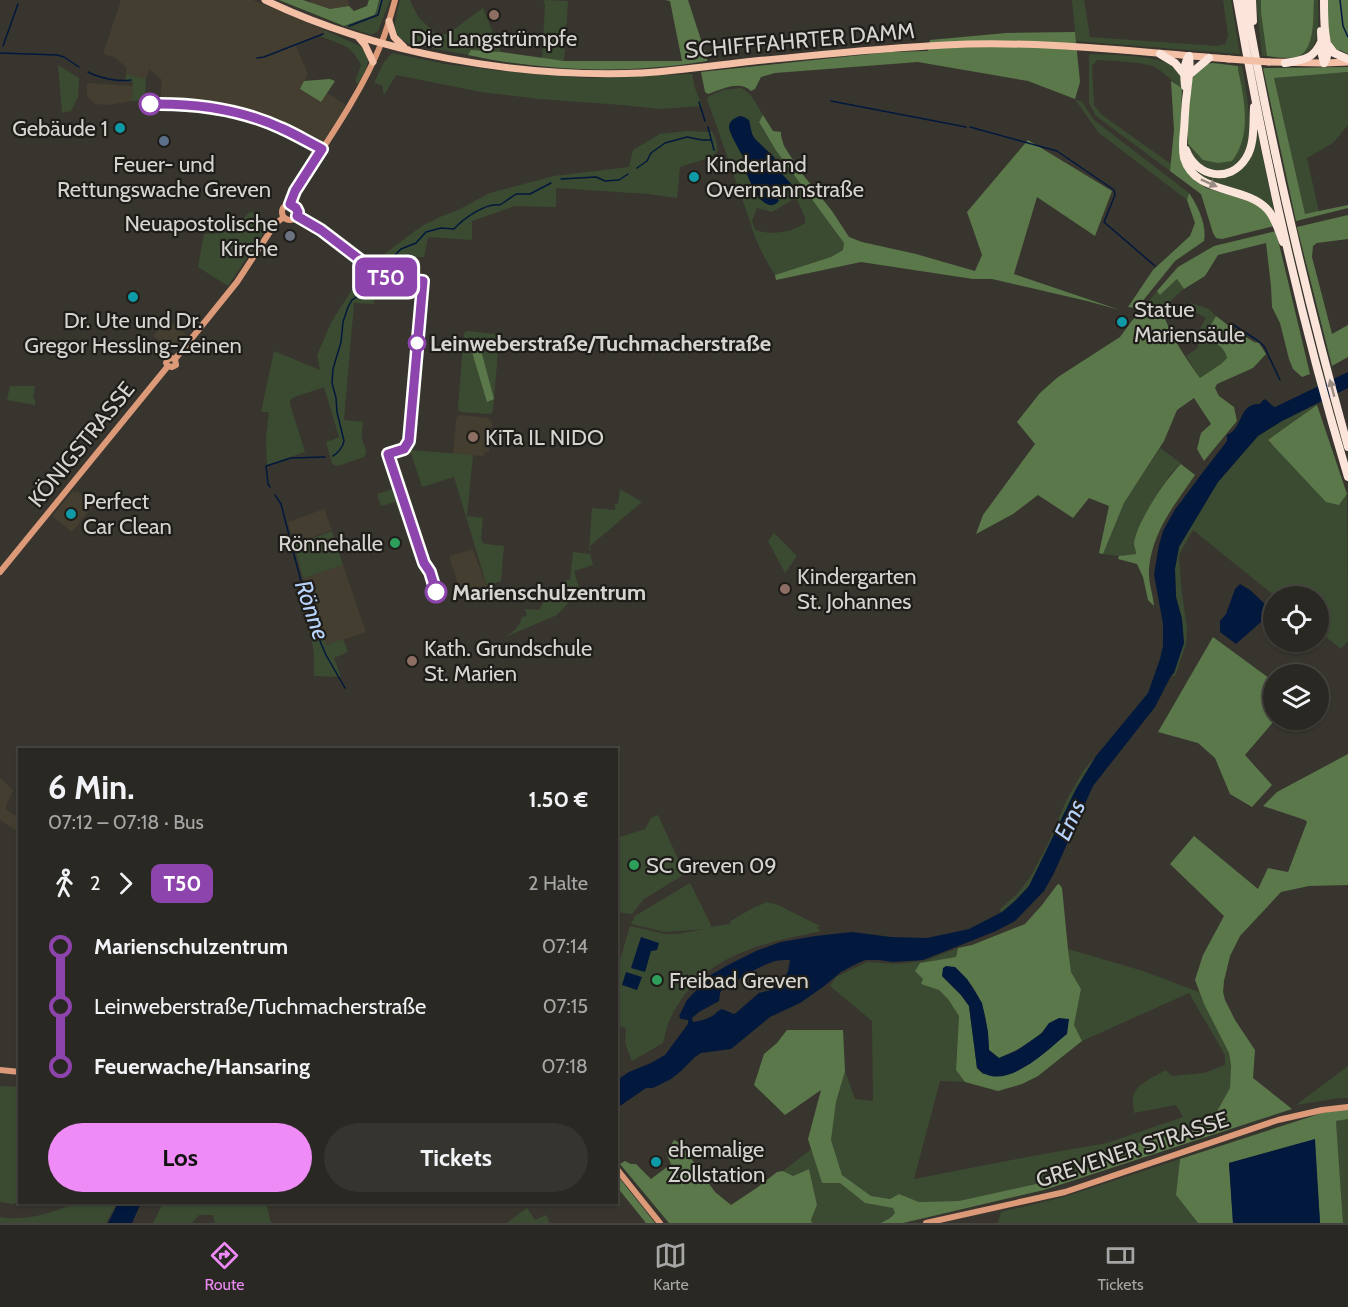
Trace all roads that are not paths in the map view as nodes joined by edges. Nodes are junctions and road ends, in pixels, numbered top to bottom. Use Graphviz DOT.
graph roads {
  1 [pos="265,0"];
  2 [pos="395,0"];
  3 [pos="1237,0"];
  4 [pos="1245,0"];
  5 [pos="1252,0"];
  6 [pos="1322,0"];
  7 [pos="389,21"];
  8 [pos="354,35"];
  9 [pos="1324,42"];
  10 [pos="381,44"];
  11 [pos="405,49"];
  12 [pos="1254,50"];
  13 [pos="1160,54"];
  14 [pos="1189,56"];
  15 [pos="1209,58"];
  16 [pos="1348,61"];
  17 [pos="373,62"];
  18 [pos="1285,63"];
  19 [pos="1324,63"];
  20 [pos="1186,74"];
  21 [pos="1255,96"];
  22 [pos="1183,137"];
  23 [pos="290,204"];
  24 [pos="284,217"];
  25 [pos="1292,265"];
  26 [pos="1321,363"];
  27 [pos="1335,417"];
  28 [pos="1348,447"];
  29 [pos="1348,477"];
  30 [pos="0,572"];
  31 [pos="0,1070"];
  32 [pos="18,1072"];
  33 [pos="1348,1107"];
  34 [pos="618,1170"];
  35 [pos="660,1223"];
  36 [pos="926,1223"];
  1 -- 8 [label="main road, SCHIFFFAHRTER DAMM"];
  2 -- 7 [label="street, KÖNIGSTRASSE"];
  3 -- 21 [label="highway"];
  4 -- 12 [label="highway"];
  5 -- 12 [label="highway"];
  6 -- 9 [label="highway"];
  7 -- 10 [label="street, KÖNIGSTRASSE"];
  7 -- 11 [label="main road"];
  8 -- 10 [label="main road, SCHIFFFAHRTER DAMM"];
  8 -- 17 [label="main road"];
  9 -- 16 [label="highway"];
  9 -- 18 [label="highway"];
  9 -- 19 [label="highway"];
  10 -- 11 [label="main road, SCHIFFFAHRTER DAMM"];
  10 -- 17 [label="street, KÖNIGSTRASSE"];
  11 -- 13 [label="main road, SCHIFFFAHRTER DAMM"];
  12 -- 26 [label="highway"];
  13 -- 14 [label="main road, SCHIFFFAHRTER DAMM"];
  13 -- 20 [label="highway"];
  14 -- 15 [label="main road, SCHIFFFAHRTER DAMM"];
  14 -- 20 [label="highway"];
  15 -- 18 [label="main road, SCHIFFFAHRTER DAMM, bridge"];
  15 -- 20 [label="highway"];
  16 -- 19 [label="main road, SCHIFFFAHRTER DAMM"];
  17 -- 23 [label="street, KÖNIGSTRASSE"];
  18 -- 19 [label="main road, SCHIFFFAHRTER DAMM"];
  20 -- 22 [label="highway"];
  21 -- 22 [label="highway"];
  21 -- 25 [label="highway"];
  22 -- 25 [label="highway, one-way"];
  23 -- 24 [label="street, KÖNIGSTRASSE"];
  23 -- 24 [label="street, KÖNIGSTRASSE"];
  24 -- 30 [label="street, KÖNIGSTRASSE"];
  25 -- 26 [label="highway"];
  26 -- 27 [label="highway"];
  27 -- 28 [label="highway"];
  27 -- 29 [label="highway"];
  31 -- 32 [label="street"];
  33 -- 36 [label="street, GREVENER STRASSE"];
  34 -- 35 [label="street"];
}
